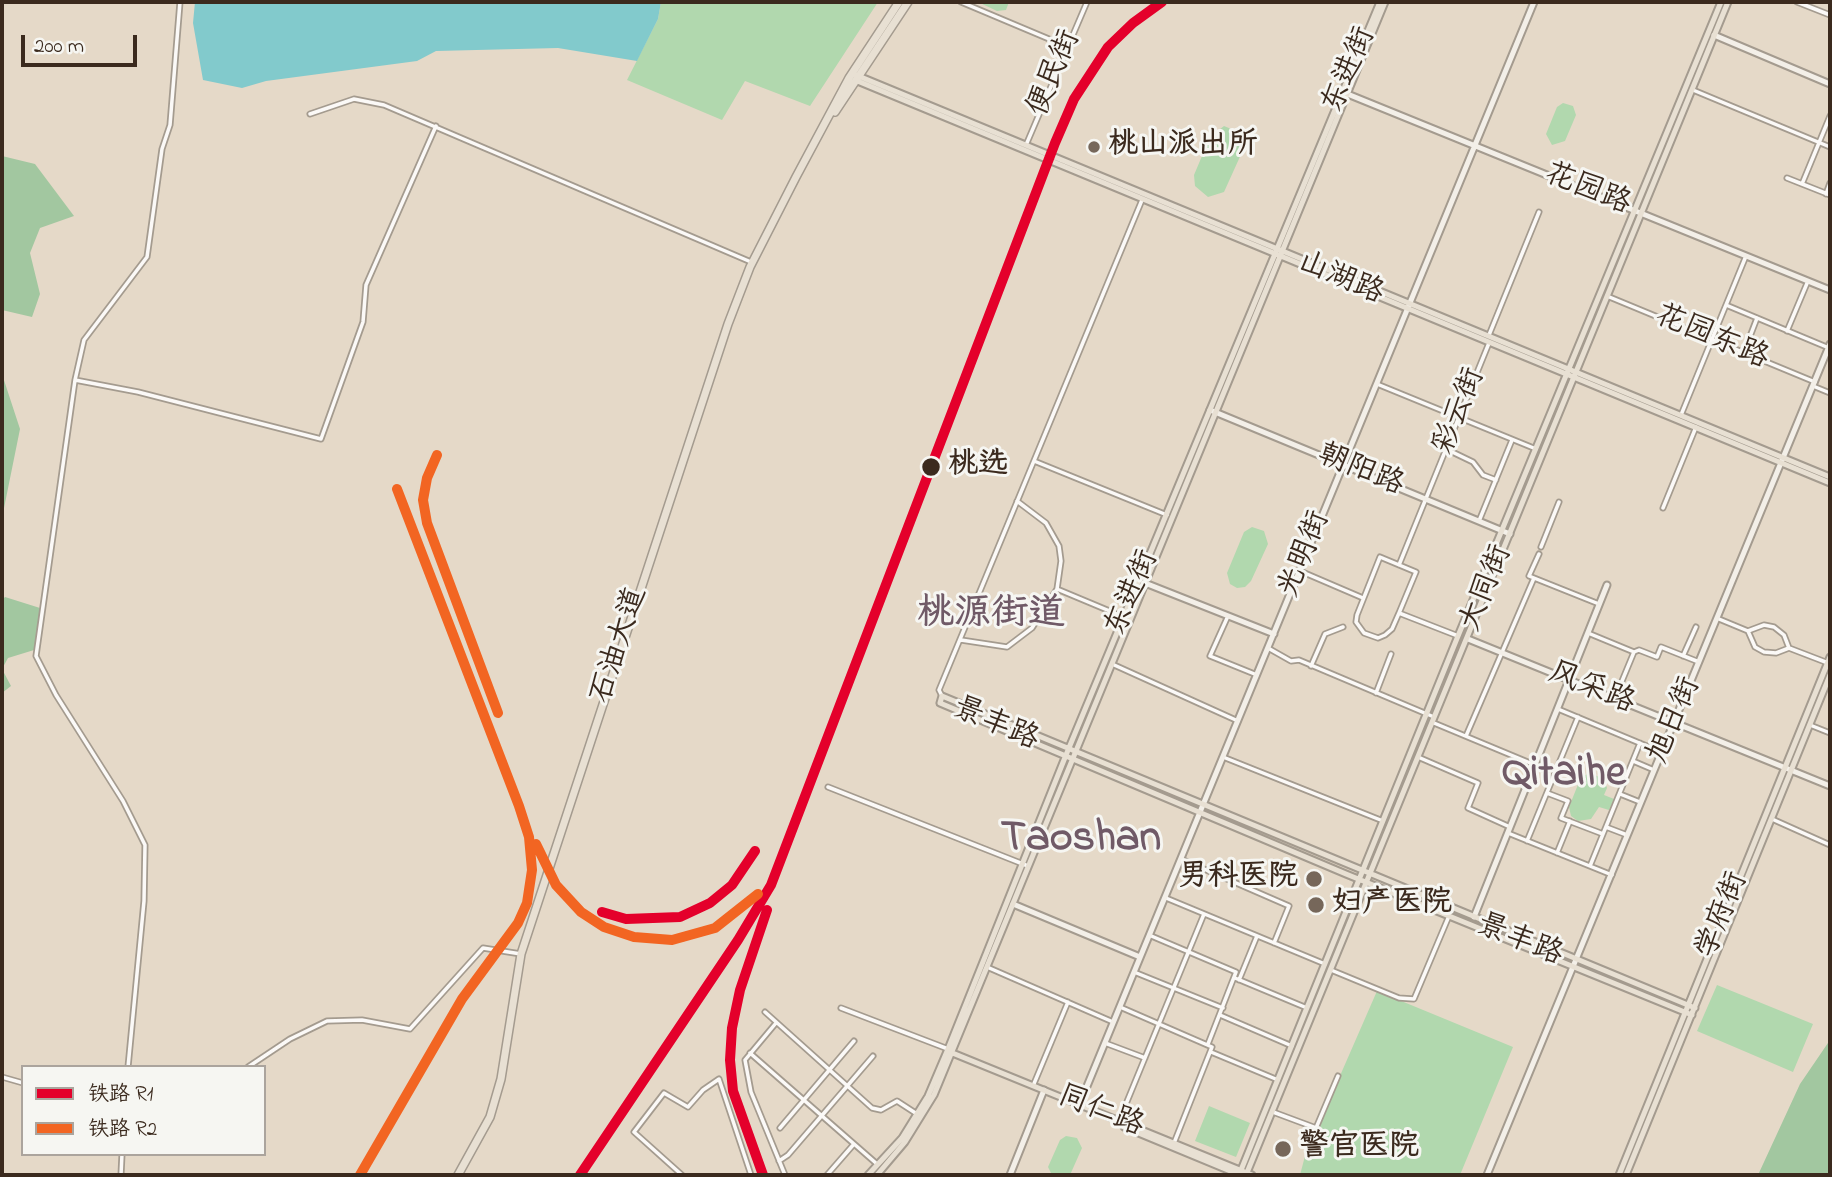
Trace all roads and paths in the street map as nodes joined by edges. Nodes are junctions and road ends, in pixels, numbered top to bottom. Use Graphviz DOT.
graph roads {
  1 [pos="180,2"];
  2 [pos="899,2"];
  3 [pos="908,2"];
  4 [pos="961,2"];
  5 [pos="1087,2"];
  6 [pos="1380,2"];
  7 [pos="1385,2"];
  8 [pos="1534,2"];
  9 [pos="1721,2"];
  10 [pos="1728,2"];
  11 [pos="1797,2"];
  12 [pos="1830,15"];
  13 [pos="1714,35"];
  14 [pos="1068,47"];
  15 [pos="854,77"];
  16 [pos="1830,84"];
  17 [pos="1691,90"];
  18 [pos="1345,93"];
  19 [pos="310,114"];
  20 [pos="1830,116"];
  21 [pos="436,126"];
  22 [pos="1819,142"];
  23 [pos="1026,146"];
  24 [pos="1475,146"];
  25 [pos="1830,147"];
  26 [pos="1787,178"];
  27 [pos="1830,183"];
  28 [pos="1801,184"];
  29 [pos="1828,195"];
  30 [pos="1143,198"];
  31 [pos="1634,210"];
  32 [pos="1539,212"];
  33 [pos="1641,213"];
  34 [pos="1279,251"];
  35 [pos="1746,256"];
  36 [pos="753,262"];
  37 [pos="1808,281"];
  38 [pos="1830,290"];
  39 [pos="1607,296"];
  40 [pos="1409,306"];
  41 [pos="1726,306"];
  42 [pos="1757,318"];
  43 [pos="1787,331"];
  44 [pos="1490,338"];
  45 [pos="1712,340"];
  46 [pos="1829,346"];
  47 [pos="1744,353"];
  48 [pos="1568,370"];
  49 [pos="1576,373"];
  50 [pos="75,380"];
  51 [pos="1377,384"];
  52 [pos="1814,384"];
  53 [pos="1830,393"];
  54 [pos="1213,411"];
  55 [pos="1459,418"];
  56 [pos="1681,418"];
  57 [pos="1696,427"];
  58 [pos="1512,440"];
  59 [pos="1446,449"];
  60 [pos="1536,449"];
  61 [pos="1034,461"];
  62 [pos="1783,461"];
  63 [pos="1343,465"];
  64 [pos="1830,477"];
  65 [pos="1496,480"];
  66 [pos="1830,483"];
  67 [pos="1426,499"];
  68 [pos="1017,501"];
  69 [pos="1559,502"];
  70 [pos="1663,508"];
  71 [pos="1167,515"];
  72 [pos="1479,521"];
  73 [pos="1501,530"];
  74 [pos="1510,534"];
  75 [pos="1541,547"];
  76 [pos="1539,554"];
  77 [pos="1399,565"];
  78 [pos="1300,571"];
  79 [pos="1534,578"];
  80 [pos="1145,583"];
  81 [pos="1607,585"];
  82 [pos="1057,589"];
  83 [pos="1363,598"];
  84 [pos="1599,604"];
  85 [pos="1399,612"];
  86 [pos="1228,616"];
  87 [pos="1124,617"];
  88 [pos="1719,619"];
  89 [pos="1356,622"];
  90 [pos="1350,624"];
  91 [pos="1343,627"];
  92 [pos="1696,627"];
  93 [pos="1748,631"];
  94 [pos="1588,633"];
  95 [pos="1274,634"];
  96 [pos="1458,636"];
  97 [pos="960,639"];
  98 [pos="1468,639"];
  99 [pos="1268,648"];
  100 [pos="1789,648"];
  101 [pos="1634,652"];
  102 [pos="1503,653"];
  103 [pos="1391,654"];
  104 [pos="1683,656"];
  105 [pos="1829,660"];
  106 [pos="1700,663"];
  107 [pos="1111,664"];
  108 [pos="1311,666"];
  109 [pos="1256,675"];
  110 [pos="1830,675"];
  111 [pos="1569,681"];
  112 [pos="1376,692"];
  113 [pos="942,696"];
  114 [pos="1615,700"];
  115 [pos="1558,708"];
  116 [pos="1426,713"];
  117 [pos="1578,717"];
  118 [pos="1435,720"];
  119 [pos="1238,721"];
  120 [pos="1675,724"];
  121 [pos="1810,725"];
  122 [pos="1830,733"];
  123 [pos="1466,736"];
  124 [pos="1640,743"];
  125 [pos="1070,753"];
  126 [pos="1663,753"];
  127 [pos="1223,757"];
  128 [pos="1418,757"];
  129 [pos="1633,761"];
  130 [pos="1535,765"];
  131 [pos="1784,768"];
  132 [pos="1655,770"];
  133 [pos="1791,771"];
  134 [pos="1830,786"];
  135 [pos="828,787"];
  136 [pos="1547,793"];
  137 [pos="1619,794"];
  138 [pos="1642,803"];
  139 [pos="1202,808"];
  140 [pos="1772,818"];
  141 [pos="1383,821"];
  142 [pos="1570,821"];
  143 [pos="1606,827"];
  144 [pos="1509,830"];
  145 [pos="1603,834"];
  146 [pos="1628,836"];
  147 [pos="1527,841"];
  148 [pos="1830,845"];
  149 [pos="1557,853"];
  150 [pos="1181,859"];
  151 [pos="1026,864"];
  152 [pos="1590,866"];
  153 [pos="1363,869"];
  154 [pos="1371,873"];
  155 [pos="1612,875"];
  156 [pos="1359,879"];
  157 [pos="1367,882"];
  158 [pos="1165,897"];
  159 [pos="1013,904"];
  160 [pos="1204,914"];
  161 [pos="1450,914"];
  162 [pos="1474,917"];
  163 [pos="1149,935"];
  164 [pos="1257,936"];
  165 [pos="1274,943"];
  166 [pos="1189,951"];
  167 [pos="521,954"];
  168 [pos="1140,957"];
  169 [pos="1575,962"];
  170 [pos="1325,964"];
  171 [pos="987,967"];
  172 [pos="1331,970"];
  173 [pos="1134,971"];
  174 [pos="1237,979"];
  175 [pos="1174,987"];
  176 [pos="1068,1002"];
  177 [pos="1120,1007"];
  178 [pos="841,1008"];
  179 [pos="1223,1008"];
  180 [pos="1307,1008"];
  181 [pos="1690,1010"];
  182 [pos="765,1012"];
  183 [pos="1220,1015"];
  184 [pos="1113,1022"];
  185 [pos="776,1023"];
  186 [pos="1160,1023"];
  187 [pos="854,1041"];
  188 [pos="1105,1043"];
  189 [pos="1208,1044"];
  190 [pos="1292,1046"];
  191 [pos="1210,1052"];
  192 [pos="750,1053"];
  193 [pos="949,1053"];
  194 [pos="873,1056"];
  195 [pos="1145,1058"];
  196 [pos="128,1065"];
  197 [pos="251,1065"];
  198 [pos="830,1070"];
  199 [pos="1338,1076"];
  200 [pos="2,1077"];
  201 [pos="1278,1080"];
  202 [pos="21,1082"];
  203 [pos="847,1086"];
  204 [pos="1033,1086"];
  205 [pos="1044,1092"];
  206 [pos="803,1100"];
  207 [pos="1078,1106"];
  208 [pos="1272,1112"];
  209 [pos="916,1114"];
  210 [pos="821,1116"];
  211 [pos="1119,1121"];
  212 [pos="780,1128"];
  213 [pos="854,1144"];
  214 [pos="1174,1144"];
  215 [pos="122,1156"];
  216 [pos="779,1161"];
  217 [pos="878,1165"];
  218 [pos="1243,1174"];
  219 [pos="121,1175"];
  220 [pos="458,1175"];
  221 [pos="682,1175"];
  222 [pos="751,1175"];
  223 [pos="785,1175"];
  224 [pos="827,1175"];
  225 [pos="868,1175"];
  226 [pos="877,1175"];
  227 [pos="1010,1175"];
  228 [pos="1487,1175"];
  229 [pos="1619,1175"];
  230 [pos="1626,1175"];
  1 -- 50 [label="street"];
  2 -- 15 [label="highway, 石油大道"];
  3 -- 15 [label="highway, 石油大道"];
  4 -- 14 [label="street"];
  5 -- 14 [label="street, 便民街"];
  6 -- 18 [label="main road, 东进街"];
  7 -- 18 [label="main road, 东进街"];
  8 -- 24 [label="main road, 光明街"];
  9 -- 31 [label="main road, 大同街"];
  10 -- 13 [label="main road, 大同街"];
  11 -- 12 [label="street"];
  13 -- 16 [label="main road"];
  13 -- 17 [label="main road, 大同街"];
  14 -- 23 [label="street, 便民街"];
  15 -- 23 [label="main road, 山湖路"];
  15 -- 30 [label="main road, 山湖路"];
  15 -- 36 [label="highway, 石油大道"];
  17 -- 22 [label="street"];
  17 -- 33 [label="main road, 大同街"];
  18 -- 24 [label="main road, 花园路"];
  18 -- 34 [label="main road, 东进街"];
  19 -- 21 [label="street"];
  20 -- 22 [label="street"];
  21 -- 36 [label="street"];
  21 -- 50 [label="street"];
  22 -- 25 [label="street"];
  22 -- 28 [label="street"];
  23 -- 34 [label="main road, 山湖路"];
  24 -- 31 [label="main road, 花园路"];
  24 -- 40 [label="main road, 光明街"];
  26 -- 28 [label="street"];
  27 -- 29 [label="street"];
  28 -- 29 [label="street"];
  30 -- 34 [label="main road, 山湖路"];
  30 -- 61 [label="street"];
  31 -- 33 [label="main road, 花园路"];
  31 -- 48 [label="main road, 大同街"];
  32 -- 44 [label="street, 彩云街"];
  33 -- 35 [label="main road, 花园路"];
  33 -- 39 [label="main road, 大同街"];
  34 -- 40 [label="main road, 山湖路"];
  34 -- 54 [label="main road, 东进街"];
  35 -- 37 [label="main road, 花园路"];
  35 -- 41 [label="street"];
  36 -- 167 [label="highway, 石油大道"];
  37 -- 38 [label="main road, 花园路"];
  37 -- 43 [label="street"];
  39 -- 45 [label="street, 花园东路"];
  39 -- 49 [label="main road, 大同街"];
  40 -- 44 [label="main road, 山湖路"];
  40 -- 51 [label="main road, 光明街"];
  41 -- 42 [label="street"];
  41 -- 45 [label="street"];
  42 -- 43 [label="street"];
  42 -- 47 [label="street"];
  43 -- 46 [label="street"];
  44 -- 48 [label="main road, 山湖路"];
  44 -- 55 [label="street, 彩云街"];
  45 -- 47 [label="street, 花园东路"];
  45 -- 56 [label="street"];
  46 -- 52 [label="main road, 旭日街"];
  47 -- 52 [label="street, 花园东路"];
  48 -- 49 [label="main road, 山湖路"];
  48 -- 60 [label="main road, 大同街"];
  49 -- 56 [label="main road, 山湖路"];
  49 -- 74 [label="main road, 大同街"];
  50 -- 196 [label="street"];
  51 -- 55 [label="street"];
  51 -- 63 [label="main road, 光明街"];
  52 -- 53 [label="street, 花园东路"];
  52 -- 62 [label="main road, 旭日街"];
  54 -- 63 [label="main road, 朝阳路"];
  54 -- 71 [label="main road, 东进街"];
  54 -- 80 [label="main road, 东进街"];
  55 -- 58 [label="street"];
  55 -- 59 [label="street, 彩云街"];
  56 -- 57 [label="main road, 山湖路"];
  56 -- 62 [label="main road, 山湖路"];
  57 -- 62 [label="main road, 山湖路"];
  57 -- 70 [label="street"];
  58 -- 60 [label="street"];
  58 -- 65 [label="street"];
  59 -- 65 [label="street"];
  59 -- 67 [label="street, 彩云街"];
  60 -- 73 [label="main road, 大同街"];
  61 -- 68 [label="street"];
  61 -- 71 [label="street"];
  62 -- 64 [label="main road, 山湖路"];
  62 -- 66 [label="main road, 山湖路"];
  62 -- 88 [label="main road, 旭日街"];
  63 -- 67 [label="main road, 朝阳路"];
  63 -- 78 [label="main road, 光明街"];
  65 -- 72 [label="street"];
  67 -- 72 [label="main road, 朝阳路"];
  67 -- 77 [label="street, 彩云街"];
  68 -- 82 [label="street"];
  68 -- 97 [label="street"];
  69 -- 75 [label="street"];
  71 -- 87 [label="main road, 东进街"];
  72 -- 73 [label="main road, 朝阳路"];
  73 -- 74 [label="main road, 朝阳路"];
  73 -- 96 [label="main road, 大同街"];
  74 -- 98 [label="main road, 大同街"];
  76 -- 79 [label="street"];
  77 -- 83 [label="street"];
  77 -- 85 [label="street"];
  78 -- 83 [label="street"];
  78 -- 95 [label="main road, 光明街"];
  79 -- 84 [label="street"];
  79 -- 102 [label="street"];
  80 -- 86 [label="main road"];
  80 -- 107 [label="main road, 东进街"];
  81 -- 84 [label="main road"];
  82 -- 87 [label="street"];
  82 -- 97 [label="street"];
  83 -- 89 [label="street"];
  84 -- 94 [label="main road"];
  85 -- 89 [label="street"];
  85 -- 96 [label="street"];
  86 -- 95 [label="main road"];
  86 -- 109 [label="street"];
  87 -- 125 [label="main road, 东进街"];
  88 -- 93 [label="street"];
  88 -- 106 [label="main road, 旭日街"];
  89 -- 90 [label="street"];
  91 -- 108 [label="street"];
  92 -- 104 [label="street"];
  93 -- 100 [label="street"];
  93 -- 100 [label="street"];
  94 -- 101 [label="street"];
  94 -- 111 [label="main road"];
  95 -- 99 [label="main road, 光明街"];
  96 -- 116 [label="main road, 大同街"];
  97 -- 113 [label="street"];
  98 -- 102 [label="main road, 风采路"];
  98 -- 118 [label="main road, 大同街"];
  99 -- 108 [label="street"];
  99 -- 109 [label="main road, 光明街"];
  100 -- 105 [label="street"];
  101 -- 104 [label="street"];
  101 -- 114 [label="street"];
  102 -- 111 [label="main road, 风采路"];
  102 -- 123 [label="street"];
  103 -- 112 [label="street"];
  104 -- 106 [label="street"];
  105 -- 131 [label="main road, 学府街"];
  106 -- 120 [label="main road, 旭日街"];
  107 -- 119 [label="street"];
  107 -- 125 [label="main road, 东进街"];
  108 -- 112 [label="street"];
  109 -- 119 [label="main road, 光明街"];
  110 -- 121 [label="main road, 学府街"];
  111 -- 114 [label="main road, 风采路"];
  111 -- 115 [label="main road"];
  112 -- 116 [label="street"];
  113 -- 125 [label="main road, 景丰路"];
  114 -- 120 [label="main road, 风采路"];
  115 -- 117 [label="street"];
  115 -- 130 [label="main road"];
  116 -- 118 [label="street"];
  116 -- 141 [label="main road, 大同街"];
  117 -- 124 [label="street"];
  117 -- 136 [label="street"];
  118 -- 123 [label="street"];
  118 -- 128 [label="main road, 大同街"];
  119 -- 127 [label="main road, 光明街"];
  120 -- 126 [label="main road, 旭日街"];
  120 -- 131 [label="main road, 风采路"];
  121 -- 122 [label="street"];
  121 -- 133 [label="main road, 学府街"];
  123 -- 130 [label="street"];
  124 -- 126 [label="street"];
  124 -- 129 [label="street"];
  125 -- 139 [label="main road, 景丰路"];
  125 -- 151 [label="main road, 东进街"];
  126 -- 132 [label="main road, 旭日街"];
  127 -- 139 [label="main road, 光明街"];
  127 -- 141 [label="street"];
  128 -- 144 [label="street"];
  128 -- 154 [label="main road, 大同街"];
  129 -- 132 [label="street"];
  129 -- 137 [label="street"];
  130 -- 144 [label="main road"];
  131 -- 133 [label="main road, 风采路"];
  131 -- 181 [label="main road, 学府街"];
  132 -- 138 [label="main road, 旭日街"];
  133 -- 134 [label="main road, 风采路"];
  133 -- 140 [label="main road, 学府街"];
  135 -- 151 [label="street"];
  136 -- 142 [label="street"];
  136 -- 147 [label="street"];
  137 -- 138 [label="street"];
  137 -- 143 [label="street"];
  138 -- 146 [label="main road, 旭日街"];
  139 -- 150 [label="main road, 光明街"];
  139 -- 153 [label="main road, 景丰路"];
  139 -- 156 [label="main road, 景丰路"];
  140 -- 148 [label="street"];
  140 -- 181 [label="main road, 学府街"];
  141 -- 153 [label="main road, 大同街"];
  142 -- 145 [label="street"];
  142 -- 149 [label="street"];
  143 -- 145 [label="street"];
  143 -- 146 [label="street"];
  144 -- 147 [label="street"];
  144 -- 162 [label="main road"];
  145 -- 152 [label="street"];
  146 -- 155 [label="main road, 旭日街"];
  147 -- 149 [label="street"];
  149 -- 152 [label="street"];
  150 -- 158 [label="main road, 光明街"];
  150 -- 165 [label="street"];
  151 -- 159 [label="main road, 东进街"];
  151 -- 193 [label="main road, 东进街"];
  152 -- 155 [label="street"];
  153 -- 154 [label="main road, 景丰路"];
  153 -- 156 [label="main road, 大同街"];
  154 -- 157 [label="main road, 大同街"];
  154 -- 162 [label="main road, 景丰路"];
  155 -- 169 [label="main road, 旭日街"];
  156 -- 157 [label="main road, 景丰路"];
  156 -- 170 [label="main road, 大同街"];
  157 -- 161 [label="main road, 景丰路"];
  157 -- 172 [label="main road, 大同街"];
  158 -- 160 [label="street"];
  158 -- 163 [label="main road, 光明街"];
  159 -- 168 [label="main road"];
  159 -- 171 [label="main road, 东进街"];
  160 -- 164 [label="street"];
  160 -- 166 [label="street"];
  161 -- 169 [label="main road, 景丰路"];
  161 -- 172 [label="street"];
  162 -- 169 [label="main road, 景丰路"];
  163 -- 166 [label="street"];
  163 -- 168 [label="main road, 光明街"];
  164 -- 165 [label="street"];
  164 -- 174 [label="street"];
  165 -- 170 [label="street"];
  166 -- 174 [label="street"];
  166 -- 175 [label="street"];
  167 -- 197 [label="street"];
  167 -- 220 [label="highway, 石油大道"];
  168 -- 173 [label="main road, 光明街"];
  169 -- 181 [label="main road, 景丰路"];
  169 -- 228 [label="main road, 旭日街"];
  170 -- 180 [label="main road, 大同街"];
  171 -- 176 [label="street"];
  171 -- 193 [label="main road, 东进街"];
  172 -- 208 [label="main road, 大同街"];
  173 -- 175 [label="street"];
  173 -- 177 [label="main road, 光明街"];
  174 -- 179 [label="street"];
  174 -- 180 [label="street"];
  175 -- 179 [label="street"];
  175 -- 186 [label="street"];
  176 -- 184 [label="street"];
  176 -- 204 [label="street"];
  177 -- 184 [label="main road, 光明街"];
  177 -- 186 [label="street"];
  178 -- 193 [label="street"];
  179 -- 183 [label="street"];
  180 -- 190 [label="main road, 大同街"];
  181 -- 229 [label="main road, 学府街"];
  181 -- 230 [label="main road, 学府街"];
  182 -- 185 [label="street"];
  183 -- 189 [label="street"];
  183 -- 190 [label="street"];
  184 -- 188 [label="main road, 光明街"];
  185 -- 192 [label="street"];
  185 -- 198 [label="street"];
  186 -- 189 [label="street"];
  186 -- 195 [label="street"];
  187 -- 198 [label="street"];
  188 -- 195 [label="street"];
  188 -- 207 [label="main road, 光明街"];
  189 -- 191 [label="street"];
  190 -- 201 [label="main road, 大同街"];
  191 -- 201 [label="street"];
  191 -- 214 [label="street"];
  192 -- 206 [label="street"];
  192 -- 216 [label="street"];
  193 -- 204 [label="main road, 同仁路"];
  193 -- 205 [label="main road, 同仁路"];
  193 -- 209 [label="main road, 东进街"];
  193 -- 226 [label="main road, 东进街"];
  194 -- 203 [label="street"];
  195 -- 211 [label="street"];
  198 -- 203 [label="street"];
  198 -- 206 [label="street"];
  199 -- 208 [label="street"];
  200 -- 202 [label="street"];
  201 -- 218 [label="main road, 大同街"];
  203 -- 209 [label="street"];
  203 -- 210 [label="street"];
  204 -- 205 [label="main road, 同仁路"];
  205 -- 207 [label="main road, 同仁路"];
  205 -- 227 [label="main road"];
  206 -- 210 [label="street"];
  206 -- 212 [label="street"];
  207 -- 211 [label="main road, 同仁路"];
  207 -- 218 [label="main road, 同仁路"];
  208 -- 218 [label="main road, 大同街"];
  209 -- 217 [label="main road, 东进街"];
  210 -- 213 [label="street"];
  210 -- 216 [label="street"];
  211 -- 214 [label="main road, 同仁路"];
  213 -- 217 [label="street"];
  213 -- 224 [label="street"];
  214 -- 218 [label="main road, 同仁路"];
  215 -- 219 [label="street"];
  216 -- 223 [label="street"];
  217 -- 225 [label="main road, 东进街"];
  221 -- 222 [label="street"];
}
